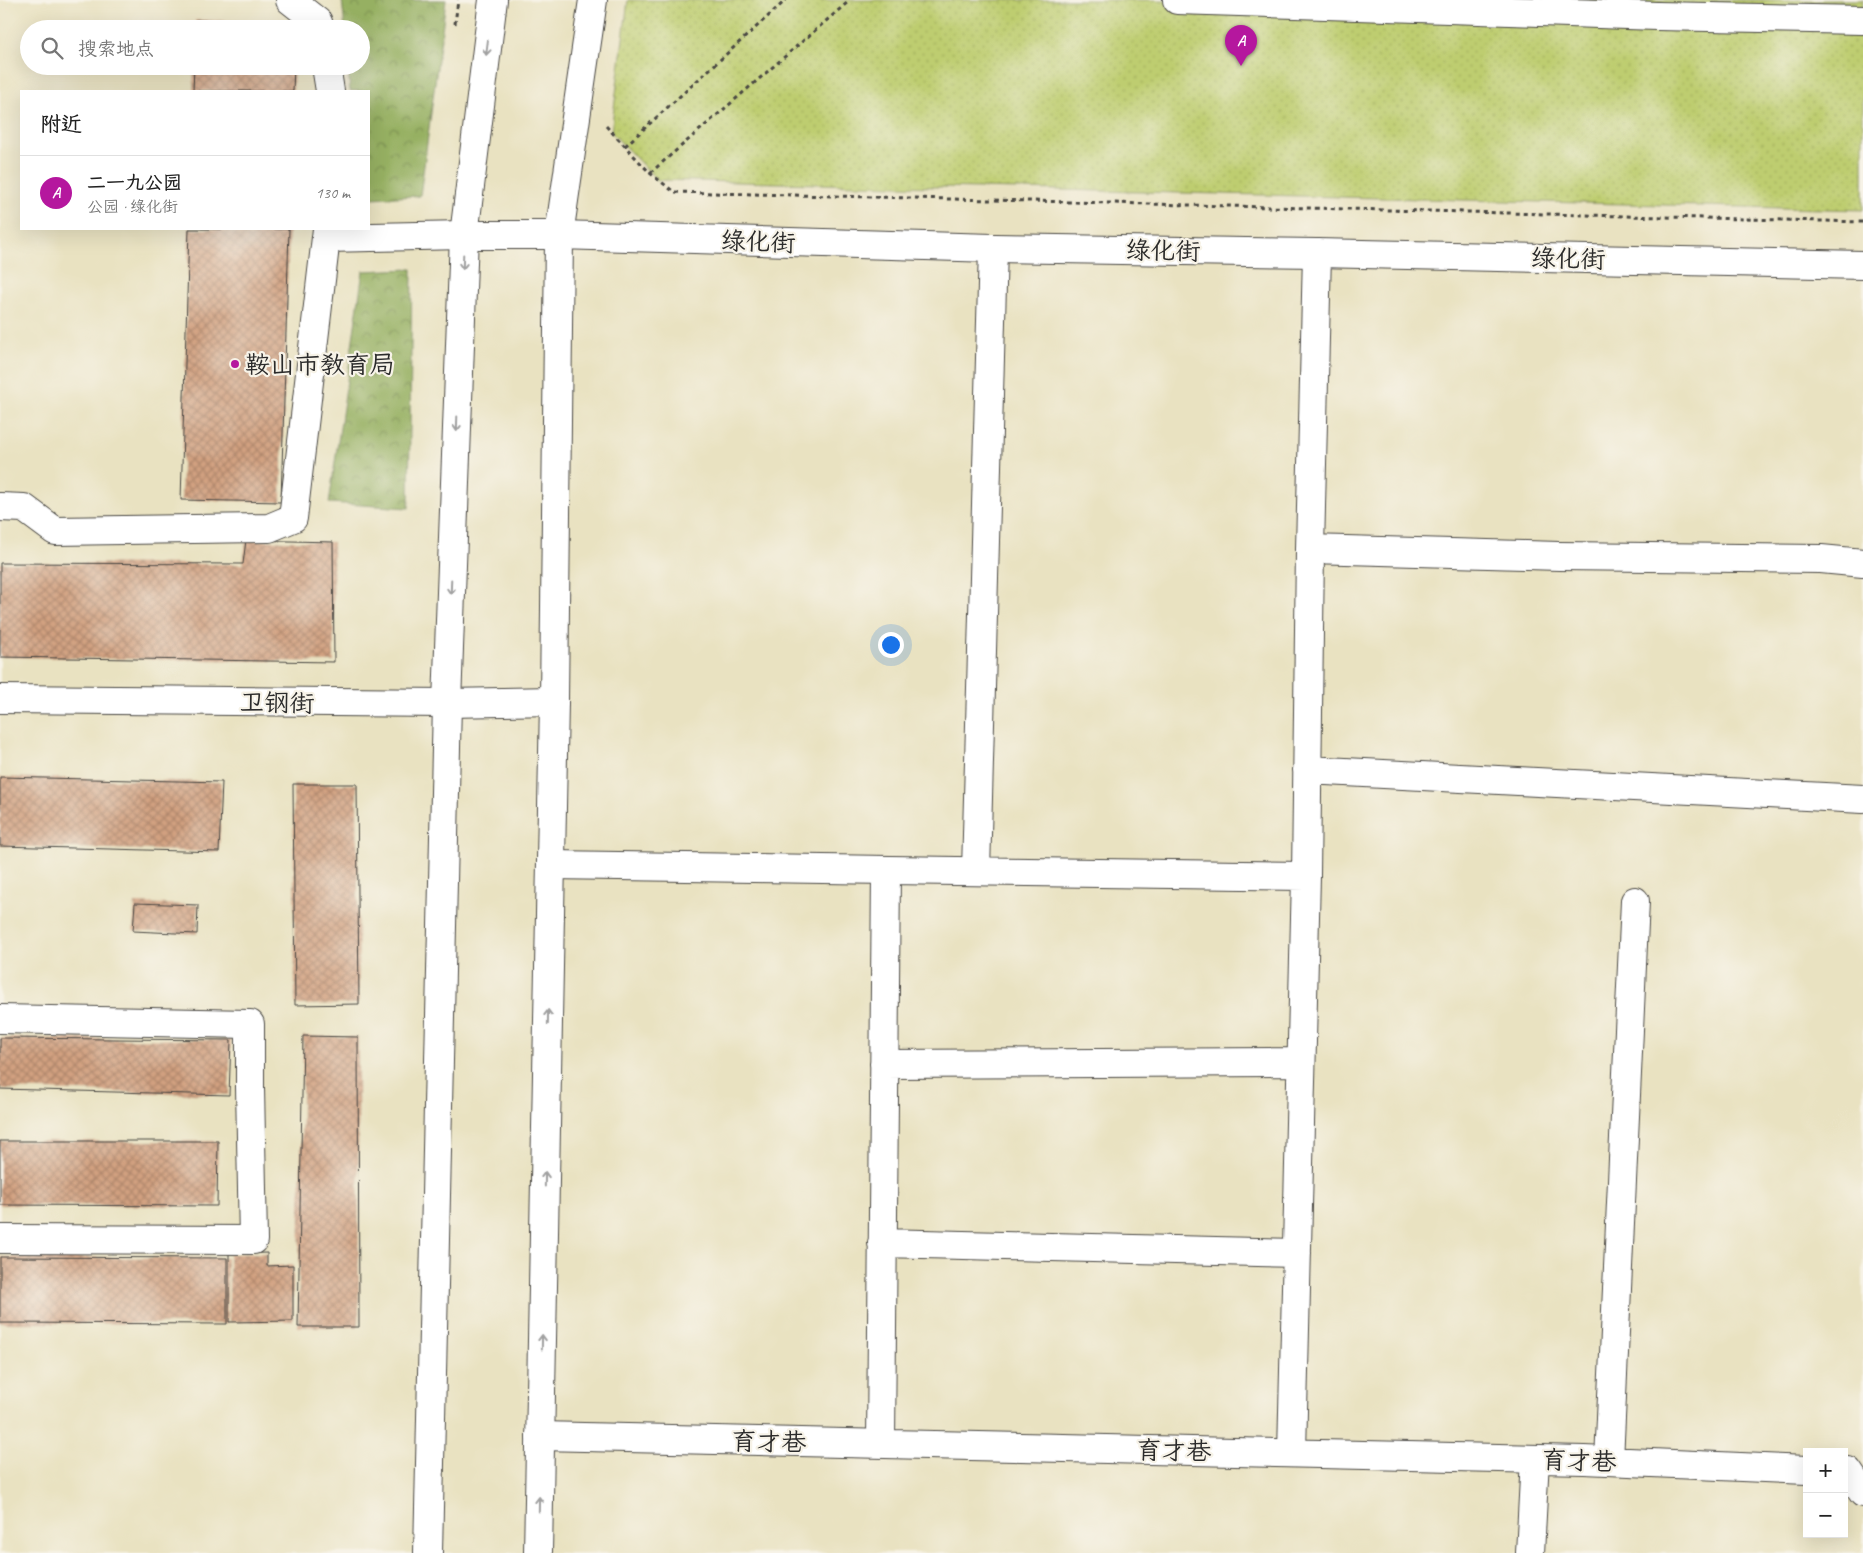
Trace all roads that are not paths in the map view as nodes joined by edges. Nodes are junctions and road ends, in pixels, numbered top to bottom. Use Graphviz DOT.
graph roads {
  1 [pos="290,0"];
  2 [pos="493,0"];
  3 [pos="593,0"];
  4 [pos="1176,0"];
  5 [pos="315,20"];
  6 [pos="1863,20"];
  7 [pos="327,75"];
  8 [pos="330,90"];
  9 [pos="326,233"];
  10 [pos="464,235"];
  11 [pos="559,235"];
  12 [pos="993,248"];
  13 [pos="1317,252"];
  14 [pos="1863,265"];
  15 [pos="0,507"];
  16 [pos="1310,549"];
  17 [pos="1863,563"];
  18 [pos="0,699"];
  19 [pos="554,701"];
  20 [pos="447,704"];
  21 [pos="1307,770"];
  22 [pos="1863,799"];
  23 [pos="551,865"];
  24 [pos="886,870"];
  25 [pos="976,871"];
  26 [pos="1306,876"];
  27 [pos="1635,901"];
  28 [pos="0,1019"];
  29 [pos="1302,1062"];
  30 [pos="884,1064"];
  31 [pos="0,1239"];
  32 [pos="882,1243"];
  33 [pos="1297,1253"];
  34 [pos="540,1436"];
  35 [pos="881,1443"];
  36 [pos="1292,1453"];
  37 [pos="1535,1459"];
  38 [pos="1609,1461"];
  39 [pos="1803,1470"];
  40 [pos="1848,1472"];
  41 [pos="1863,1493"];
  42 [pos="428,1553"];
  43 [pos="538,1553"];
  44 [pos="1530,1553"];
  1 -- 5 [label="main road"];
  2 -- 10 [label="main road, one-way"];
  3 -- 11 [label="main road"];
  4 -- 6 [label="main road"];
  7 -- 8 [label="main road"];
  9 -- 10 [label="main road, 绿化街"];
  9 -- 15 [label="main road"];
  10 -- 11 [label="main road, 绿化街"];
  10 -- 20 [label="main road, one-way"];
  11 -- 12 [label="main road, 绿化街"];
  11 -- 19 [label="main road"];
  12 -- 13 [label="main road, 绿化街"];
  12 -- 25 [label="main road"];
  13 -- 14 [label="main road, 绿化街"];
  13 -- 16 [label="main road"];
  16 -- 17 [label="main road"];
  16 -- 21 [label="main road"];
  18 -- 20 [label="main road, 卫钢街"];
  19 -- 20 [label="main road, 卫钢街"];
  19 -- 23 [label="main road"];
  20 -- 42 [label="main road"];
  21 -- 22 [label="main road"];
  21 -- 26 [label="main road"];
  23 -- 24 [label="main road"];
  34 -- 23 [label="main road, one-way"];
  24 -- 25 [label="main road"];
  24 -- 30 [label="main road"];
  25 -- 26 [label="main road"];
  26 -- 29 [label="main road"];
  27 -- 38 [label="main road"];
  28 -- 31 [label="main road"];
  29 -- 30 [label="main road"];
  29 -- 33 [label="main road"];
  30 -- 32 [label="main road"];
  32 -- 33 [label="main road"];
  32 -- 35 [label="main road"];
  33 -- 36 [label="main road"];
  34 -- 35 [label="main road, 育才巷"];
  43 -- 34 [label="main road, one-way"];
  35 -- 36 [label="main road, 育才巷"];
  36 -- 37 [label="main road, 育才巷"];
  37 -- 38 [label="main road, 育才巷"];
  37 -- 44 [label="main road"];
  38 -- 39 [label="main road, 育才巷"];
  40 -- 41 [label="main road"];
}
